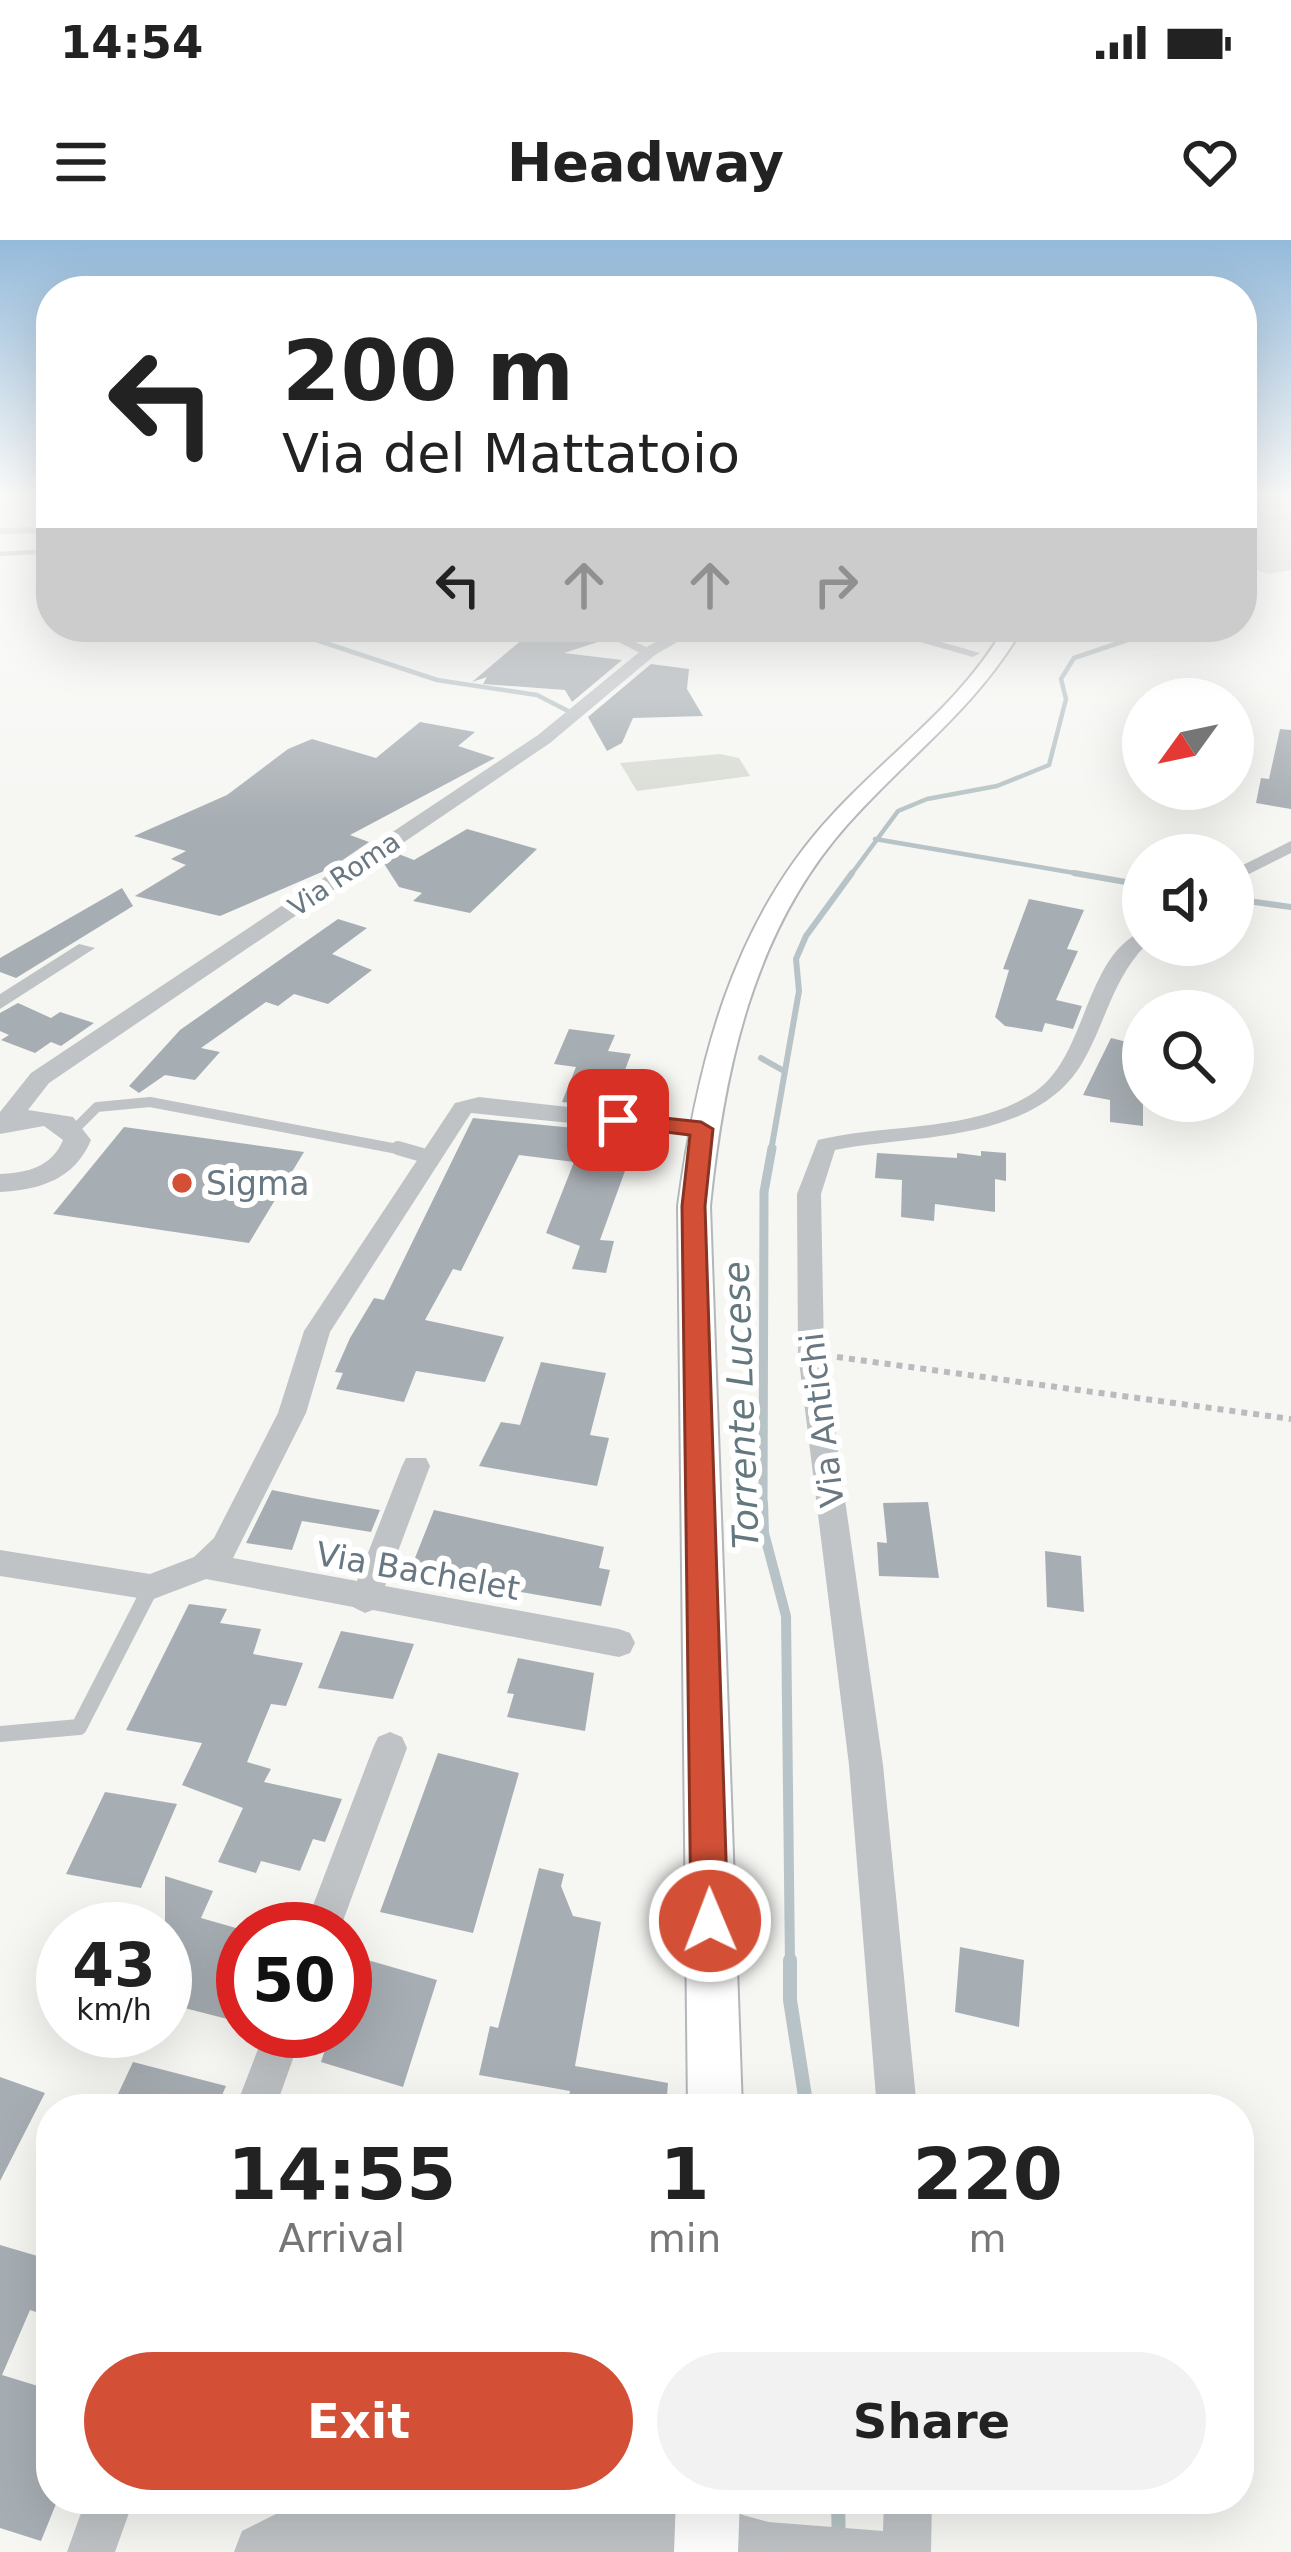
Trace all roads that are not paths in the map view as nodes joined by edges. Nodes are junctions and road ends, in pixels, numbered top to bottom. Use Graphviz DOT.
graph roads {
  1 [pos="627,642"];
  2 [pos="667,642"];
  3 [pos="931,642"];
  4 [pos="1007,642"];
  5 [pos="649,652"];
  6 [pos="973,653"];
  7 [pos="1290,846"];
  8 [pos="1254,866"];
  9 [pos="86,947"];
  10 [pos="1122,961"];
  11 [pos="0,1003"];
  12 [pos="16,1116"];
  13 [pos="701,1129"];
  14 [pos="74,1130"];
  15 [pos="429,1157"];
  16 [pos="0,1183"];
  17 [pos="416,1466"];
  18 [pos="0,1563"];
  19 [pos="205,1566"];
  20 [pos="151,1587"];
  21 [pos="365,1600"];
  22 [pos="620,1643"];
  23 [pos="0,1734"];
  24 [pos="390,1748"];
  25 [pos="332,1902"];
  26 [pos="274,2058"];
  27 [pos="261,2094"];
  28 [pos="715,2094"];
  29 [pos="896,2094"];
  30 [pos="105,2514"];
  31 [pos="908,2514"];
  32 [pos="719,2532"];
  33 [pos="91,2552"];
  34 [pos="263,2552"];
  35 [pos="876,2552"];
  36 [pos="907,2552"];
  1 -- 5 [label="street"];
  2 -- 5 [label="street, Via Roma"];
  3 -- 6 [label="street"];
  4 -- 13 [label="main road"];
  5 -- 12 [label="street, Via Roma"];
  7 -- 8 [label="street"];
  9 -- 11 [label="street"];
  10 -- 29 [label="street, Via Antichi"];
  12 -- 14 [label="street"];
  13 -- 15 [label="street"];
  13 -- 28 [label="main road"];
  14 -- 15 [label="lane"];
  14 -- 16 [label="street"];
  15 -- 19 [label="street"];
  17 -- 21 [label="street"];
  18 -- 20 [label="street"];
  19 -- 20 [label="street"];
  19 -- 21 [label="street, Via Bachelet"];
  20 -- 23 [label="lane"];
  21 -- 22 [label="street, Via Bachelet"];
  24 -- 25 [label="street"];
  26 -- 27 [label="street"];
  30 -- 33 [label="street"];
  31 -- 36 [label="street"];
  32 -- 34 [label="street"];
  32 -- 35 [label="street"];
}
